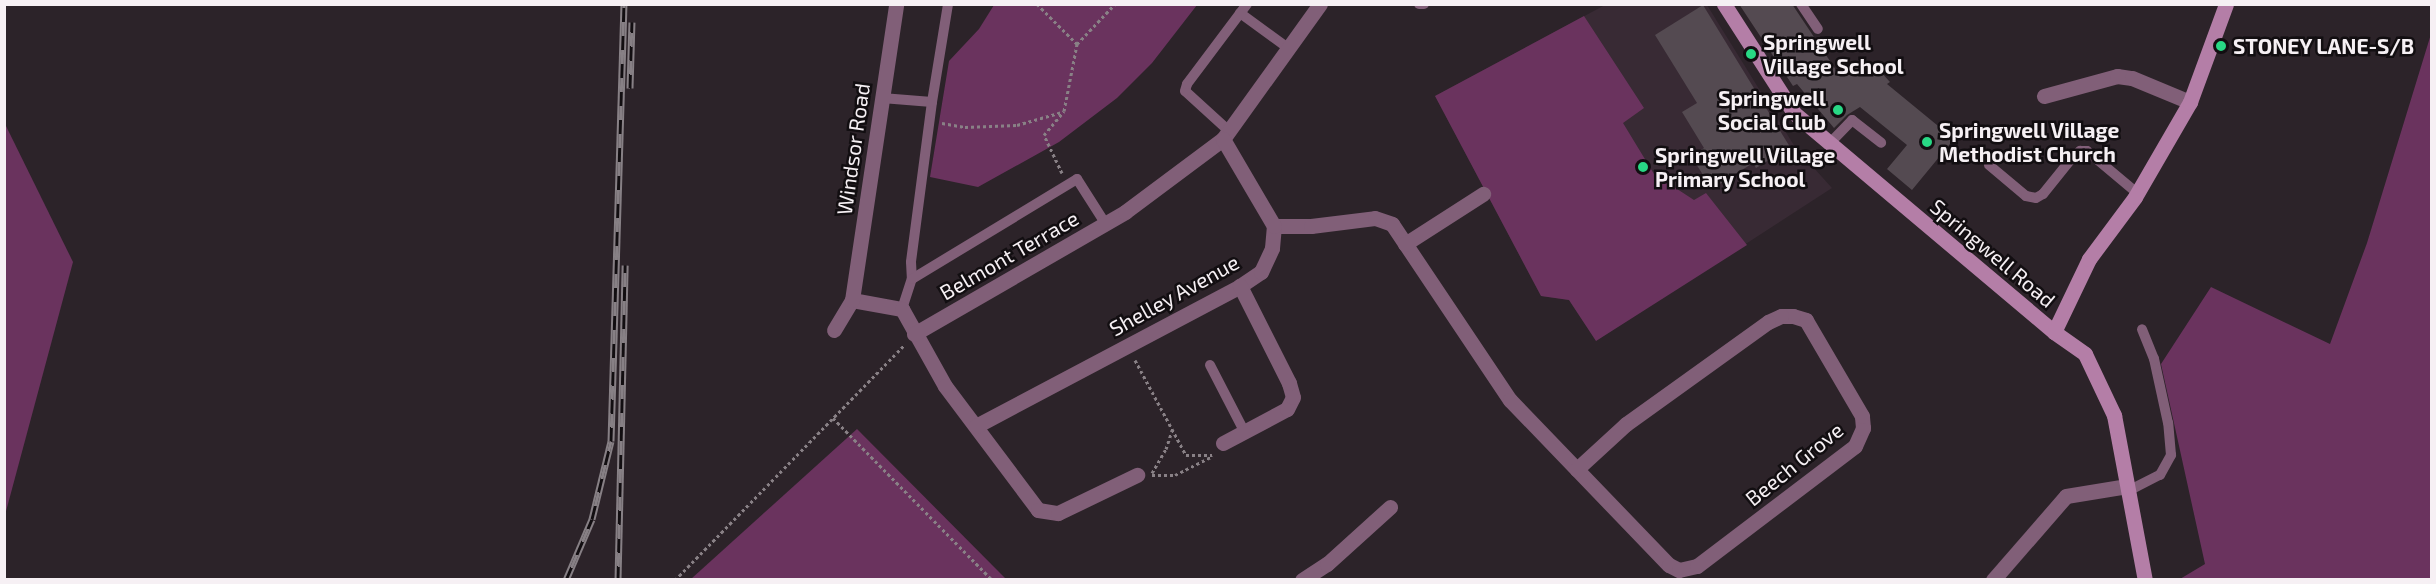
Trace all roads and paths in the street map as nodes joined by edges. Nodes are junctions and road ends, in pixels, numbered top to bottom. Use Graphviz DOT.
graph roads {
  1 [pos="896,4"];
  2 [pos="948,4"];
  3 [pos="1037,4"];
  4 [pos="1115,4"];
  5 [pos="1320,4"];
  6 [pos="1419,4"];
  7 [pos="1424,4"];
  8 [pos="1724,4"];
  9 [pos="1801,4"];
  10 [pos="2226,4"];
  11 [pos="1244,9"];
  12 [pos="1818,29"];
  13 [pos="1077,44"];
  14 [pos="1288,48"];
  15 [pos="2044,96"];
  16 [pos="882,98"];
  17 [pos="932,102"];
  18 [pos="2190,102"];
  19 [pos="1064,111"];
  20 [pos="930,121"];
  21 [pos="1226,135"];
  22 [pos="1830,143"];
  23 [pos="1881,143"];
  24 [pos="1989,165"];
  25 [pos="1067,184"];
  26 [pos="2138,193"];
  27 [pos="1483,194"];
  28 [pos="1105,223"];
  29 [pos="1274,226"];
  30 [pos="1405,244"];
  31 [pos="912,279"];
  32 [pos="1240,286"];
  33 [pos="852,300"];
  34 [pos="902,309"];
  35 [pos="2142,329"];
  36 [pos="834,330"];
  37 [pos="2054,332"];
  38 [pos="915,334"];
  39 [pos="1127,345"];
  40 [pos="1210,365"];
  41 [pos="833,418"];
  42 [pos="976,426"];
  43 [pos="1172,430"];
  44 [pos="1244,431"];
  45 [pos="1223,442"];
  46 [pos="1577,469"];
  47 [pos="1144,475"];
  48 [pos="2128,489"];
  49 [pos="1390,507"];
  50 [pos="675,579"];
  51 [pos="992,579"];
  52 [pos="1302,579"];
  53 [pos="1993,579"];
  54 [pos="2145,579"];
  1 -- 16 [label="street, Windsor Road"];
  2 -- 17 [label="lane"];
  3 -- 13 [label="path"];
  4 -- 13 [label="path"];
  5 -- 14 [label="street, Belmont Terrace"];
  6 -- 7 [label="lane"];
  8 -- 22 [label="main road, Springwell Road"];
  9 -- 12 [label="lane"];
  10 -- 18 [label="main road"];
  11 -- 14 [label="lane"];
  11 -- 21 [label="lane"];
  13 -- 19 [label="path"];
  14 -- 21 [label="street, Belmont Terrace"];
  15 -- 18 [label="street"];
  16 -- 17 [label="lane"];
  16 -- 33 [label="street, Windsor Road"];
  17 -- 20 [label="lane"];
  18 -- 26 [label="main road"];
  19 -- 20 [label="path"];
  19 -- 25 [label="path"];
  20 -- 31 [label="lane"];
  21 -- 28 [label="street, Belmont Terrace"];
  21 -- 29 [label="street"];
  22 -- 23 [label="lane"];
  22 -- 37 [label="main road, Springwell Road"];
  24 -- 26 [label="lane"];
  25 -- 28 [label="lane"];
  25 -- 31 [label="lane"];
  26 -- 37 [label="main road"];
  27 -- 30 [label="street"];
  28 -- 38 [label="street, Belmont Terrace"];
  29 -- 30 [label="street, Beech Grove"];
  29 -- 32 [label="street, Shelley Avenue"];
  30 -- 46 [label="street, Beech Grove"];
  31 -- 34 [label="lane"];
  32 -- 39 [label="street, Shelley Avenue"];
  32 -- 44 [label="street"];
  33 -- 34 [label="street"];
  33 -- 36 [label="street, Windsor Road"];
  34 -- 38 [label="street"];
  35 -- 48 [label="lane"];
  37 -- 48 [label="main road, Springwell Road"];
  38 -- 41 [label="path"];
  38 -- 42 [label="street"];
  39 -- 42 [label="street, Shelley Avenue"];
  39 -- 43 [label="path"];
  40 -- 44 [label="lane"];
  41 -- 50 [label="path"];
  41 -- 51 [label="path"];
  42 -- 47 [label="street"];
  43 -- 47 [label="path"];
  43 -- 47 [label="path"];
  44 -- 45 [label="street"];
  46 -- 46 [label="street, Beech Grove"];
  48 -- 53 [label="street"];
  48 -- 54 [label="main road, Springwell Road"];
  49 -- 52 [label="street"];
}
